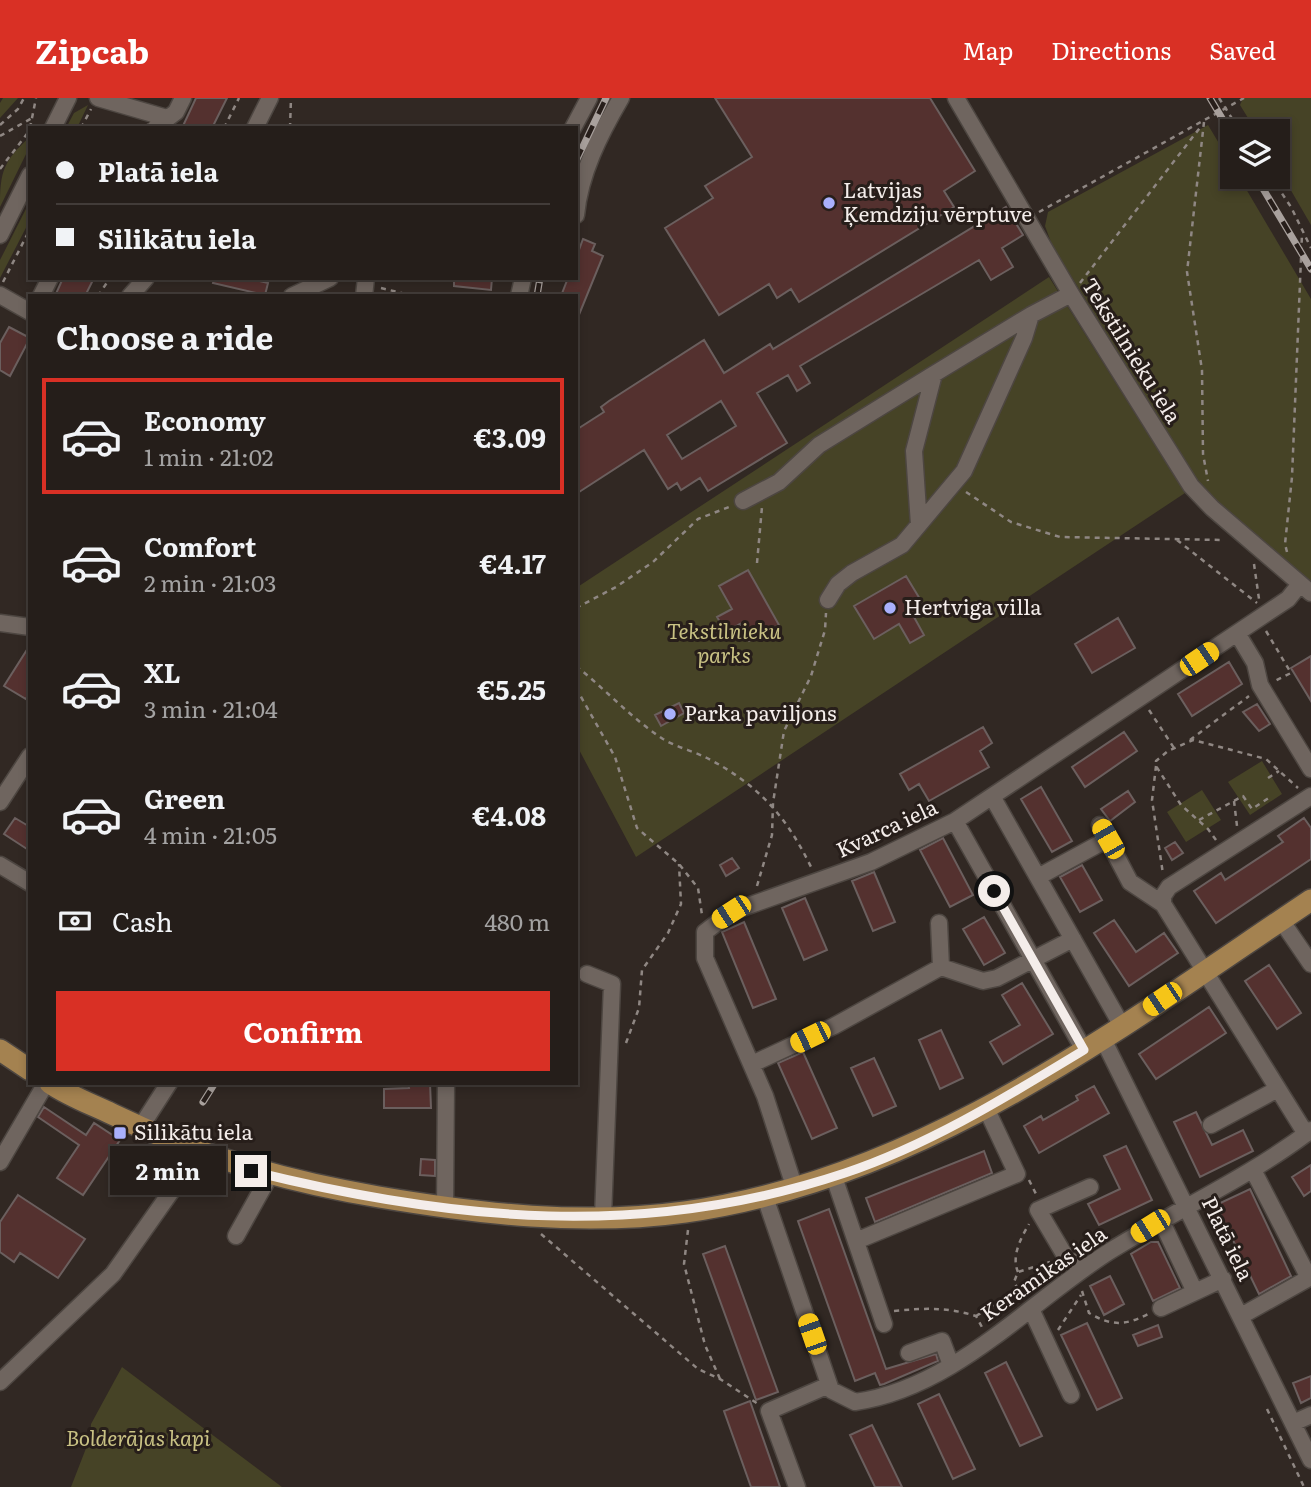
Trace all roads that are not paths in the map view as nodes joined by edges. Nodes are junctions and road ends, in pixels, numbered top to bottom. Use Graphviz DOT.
graph roads {
  1 [pos="68,98"];
  2 [pos="183,98"];
  3 [pos="270,98"];
  4 [pos="589,98"];
  5 [pos="621,98"];
  6 [pos="956,98"];
  7 [pos="94,103"];
  8 [pos="161,123"];
  9 [pos="54,126"];
  10 [pos="257,126"];
  11 [pos="574,126"];
  12 [pos="28,179"];
  13 [pos="578,192"];
  14 [pos="0,235"];
  15 [pos="144,280"];
  16 [pos="326,280"];
  17 [pos="132,294"];
  18 [pos="296,294"];
  19 [pos="0,295"];
  20 [pos="1071,295"];
  21 [pos="28,311"];
  22 [pos="1031,314"];
  23 [pos="934,374"];
  24 [pos="743,501"];
  25 [pos="919,525"];
  26 [pos="1305,589"];
  27 [pos="828,600"];
  28 [pos="0,623"];
  29 [pos="28,627"];
  30 [pos="1237,634"];
  31 [pos="28,759"];
  32 [pos="1311,769"];
  33 [pos="1309,797"];
  34 [pos="993,798"];
  35 [pos="0,802"];
  36 [pos="955,821"];
  37 [pos="0,865"];
  38 [pos="1038,877"];
  39 [pos="28,882"];
  40 [pos="1311,900"];
  41 [pos="1163,904"];
  42 [pos="1281,920"];
  43 [pos="939,923"];
  44 [pos="1073,939"];
  45 [pos="1034,960"];
  46 [pos="1311,964"];
  47 [pos="941,967"];
  48 [pos="1203,972"];
  49 [pos="587,974"];
  50 [pos="1122,1027"];
  51 [pos="1103,1039"];
  52 [pos="0,1050"];
  53 [pos="1084,1050"];
  54 [pos="751,1063"];
  55 [pos="28,1069"];
  56 [pos="47,1085"];
  57 [pos="52,1085"];
  58 [pos="168,1085"];
  59 [pos="446,1085"];
  60 [pos="1276,1090"];
  61 [pos="986,1108"];
  62 [pos="1211,1125"];
  63 [pos="140,1128"];
  64 [pos="1308,1132"];
  65 [pos="194,1150"];
  66 [pos="0,1162"];
  67 [pos="1253,1170"];
  68 [pos="270,1175"];
  69 [pos="834,1177"];
  70 [pos="1090,1187"];
  71 [pos="795,1189"];
  72 [pos="765,1197"];
  73 [pos="1188,1205"];
  74 [pos="445,1208"];
  75 [pos="603,1217"];
  76 [pos="1161,1220"];
  77 [pos="236,1236"];
  78 [pos="856,1241"];
  79 [pos="1086,1266"];
  80 [pos="1223,1279"];
  81 [pos="1195,1292"];
  82 [pos="1161,1308"];
  83 [pos="1031,1309"];
  84 [pos="1241,1316"];
  85 [pos="882,1318"];
  86 [pos="909,1353"];
  87 [pos="951,1365"];
  88 [pos="0,1382"];
  89 [pos="830,1388"];
  90 [pos="1071,1395"];
  91 [pos="1311,1415"];
  92 [pos="1293,1423"];
  93 [pos="1311,1460"];
  94 [pos="797,1487"];
  1 -- 9 [label="street"];
  2 -- 8 [label="street"];
  3 -- 10 [label="street"];
  4 -- 11 [label="street"];
  5 -- 13 [label="street"];
  6 -- 20 [label="street, Tekstilnieku iela"];
  7 -- 8 [label="street"];
  12 -- 14 [label="street"];
  15 -- 17 [label="street"];
  16 -- 18 [label="street"];
  19 -- 21 [label="street"];
  20 -- 22 [label="street"];
  20 -- 26 [label="street, Tekstilnieku iela"];
  22 -- 23 [label="street"];
  22 -- 25 [label="street"];
  23 -- 24 [label="street"];
  23 -- 25 [label="street"];
  25 -- 27 [label="street"];
  26 -- 30 [label="street, Kvarca iela"];
  28 -- 29 [label="street"];
  30 -- 32 [label="street"];
  30 -- 34 [label="street, Kvarca iela"];
  31 -- 35 [label="street"];
  33 -- 41 [label="street"];
  34 -- 36 [label="street, Kvarca iela"];
  34 -- 38 [label="street"];
  36 -- 45 [label="street"];
  36 -- 54 [label="street, Kvarca iela"];
  37 -- 39 [label="street"];
  38 -- 41 [label="street"];
  38 -- 44 [label="street"];
  40 -- 42 [label="main road"];
  41 -- 48 [label="street"];
  42 -- 46 [label="street"];
  42 -- 48 [label="main road"];
  43 -- 47 [label="street"];
  44 -- 45 [label="street"];
  44 -- 50 [label="street"];
  45 -- 47 [label="street"];
  45 -- 53 [label="street"];
  47 -- 54 [label="street"];
  48 -- 50 [label="main road"];
  48 -- 60 [label="street"];
  49 -- 75 [label="street"];
  50 -- 51 [label="main road"];
  51 -- 53 [label="main road"];
  51 -- 73 [label="street, Platā iela"];
  52 -- 55 [label="main road"];
  53 -- 61 [label="main road"];
  54 -- 71 [label="street"];
  56 -- 66 [label="street"];
  57 -- 63 [label="main road"];
  58 -- 63 [label="street"];
  59 -- 74 [label="street"];
  60 -- 62 [label="street"];
  60 -- 64 [label="street"];
  61 -- 69 [label="main road"];
  61 -- 78 [label="street"];
  63 -- 65 [label="main road"];
  64 -- 67 [label="street, Keramikas iela"];
  65 -- 68 [label="main road"];
  65 -- 88 [label="street"];
  67 -- 73 [label="street, Keramikas iela"];
  67 -- 84 [label="street"];
  68 -- 74 [label="main road"];
  68 -- 77 [label="street"];
  69 -- 71 [label="main road"];
  69 -- 78 [label="street"];
  70 -- 79 [label="street"];
  71 -- 72 [label="main road"];
  72 -- 75 [label="main road"];
  72 -- 89 [label="street"];
  73 -- 76 [label="street, Keramikas iela"];
  73 -- 80 [label="street, Platā iela"];
  74 -- 75 [label="main road"];
  76 -- 79 [label="street, Keramikas iela"];
  76 -- 81 [label="street"];
  78 -- 85 [label="street"];
  79 -- 83 [label="street, Keramikas iela"];
  80 -- 81 [label="street"];
  80 -- 84 [label="street, Platā iela"];
  81 -- 82 [label="street"];
  83 -- 87 [label="street, Keramikas iela"];
  83 -- 90 [label="street"];
  84 -- 92 [label="street, Platā iela"];
  86 -- 87 [label="street"];
  87 -- 89 [label="street, Keramikas iela"];
  89 -- 94 [label="street"];
  91 -- 92 [label="street"];
  92 -- 93 [label="street, Platā iela"];
}
